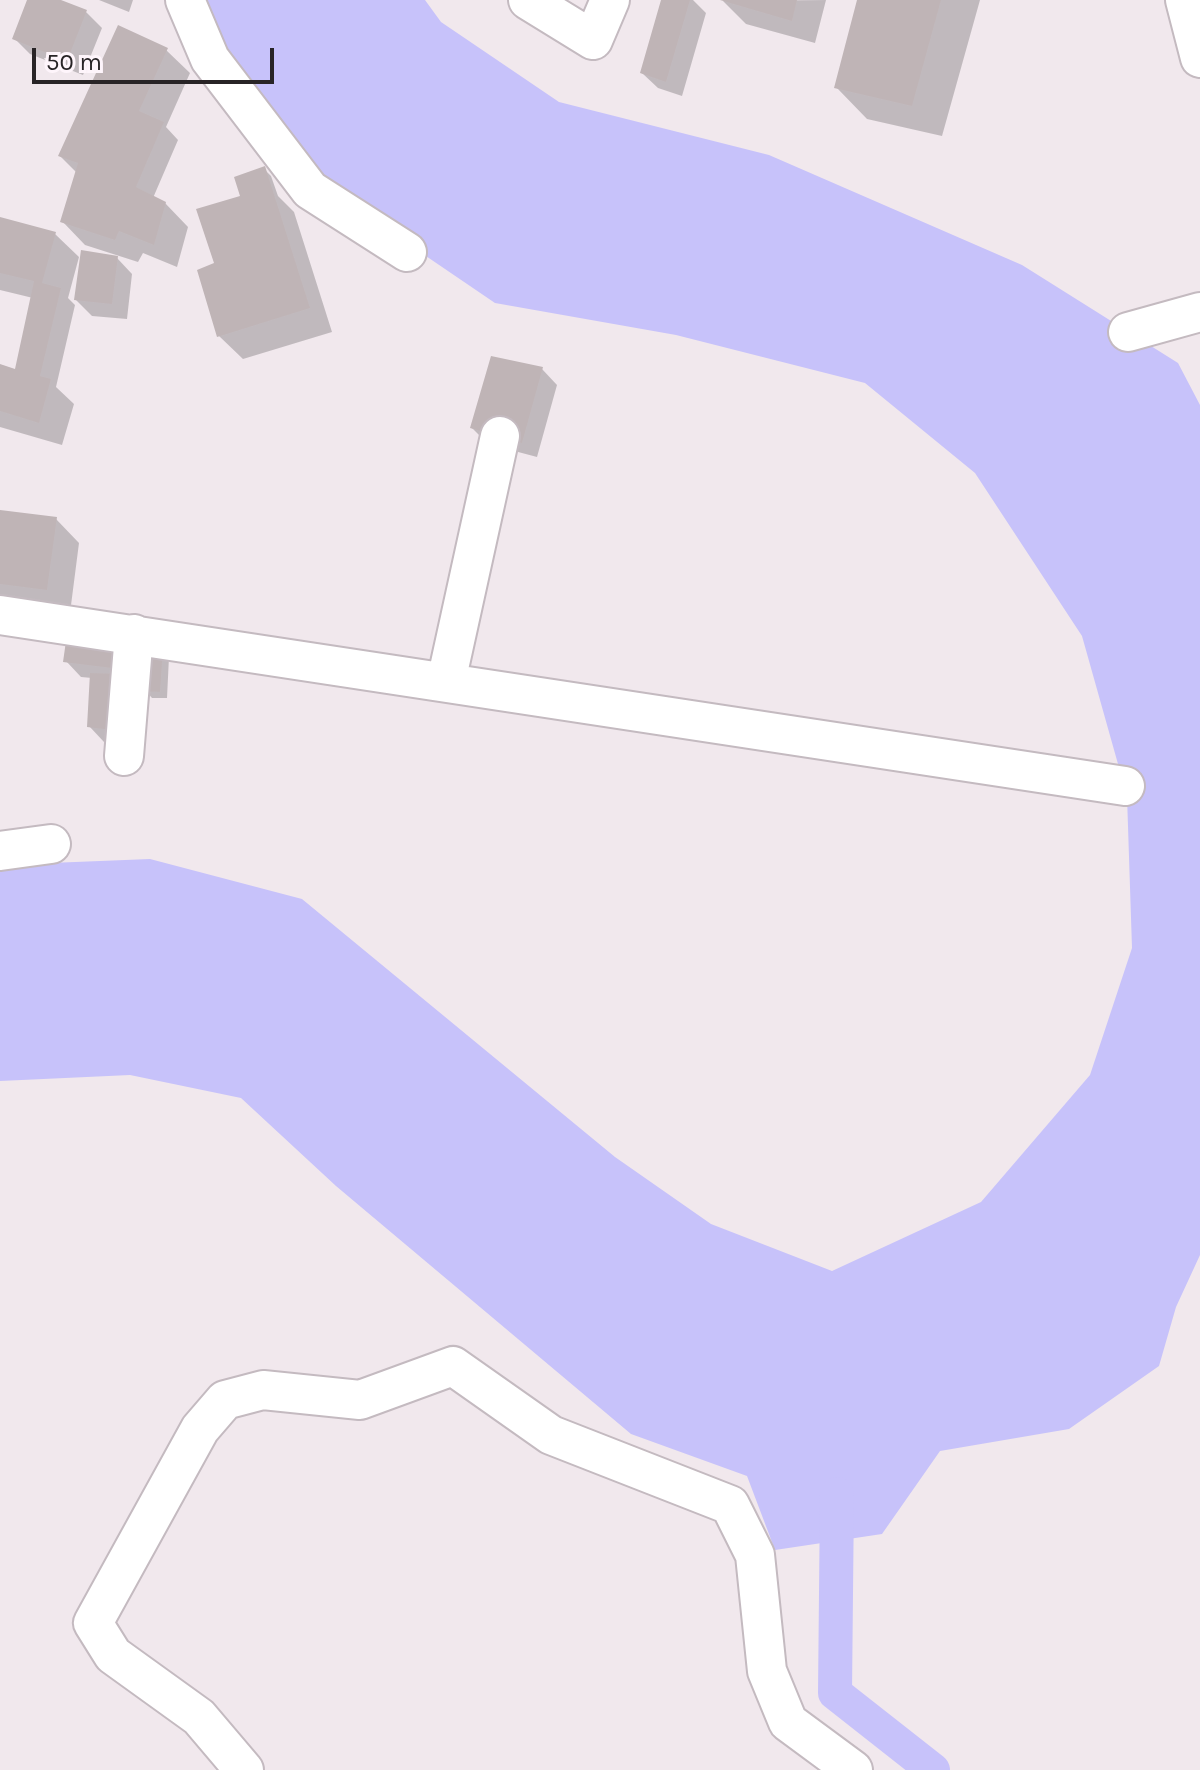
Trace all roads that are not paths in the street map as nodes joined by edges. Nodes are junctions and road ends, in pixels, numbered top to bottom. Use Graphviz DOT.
graph roads {
  1 [pos="185,0"];
  2 [pos="528,0"];
  3 [pos="610,0"];
  4 [pos="1185,0"];
  5 [pos="1200,58"];
  6 [pos="407,252"];
  7 [pos="1200,312"];
  8 [pos="1128,332"];
  9 [pos="500,436"];
  10 [pos="0,615"];
  11 [pos="134,634"];
  12 [pos="446,682"];
  13 [pos="124,756"];
  14 [pos="1125,786"];
  15 [pos="51,844"];
  16 [pos="0,851"];
  17 [pos="244,1770"];
  18 [pos="853,1770"];
  1 -- 6 [label="street"];
  2 -- 3 [label="street"];
  4 -- 5 [label="street"];
  7 -- 8 [label="street"];
  9 -- 12 [label="street"];
  10 -- 11 [label="street"];
  11 -- 12 [label="street"];
  11 -- 13 [label="street"];
  12 -- 14 [label="street"];
  15 -- 16 [label="street"];
  17 -- 18 [label="street"];
}
